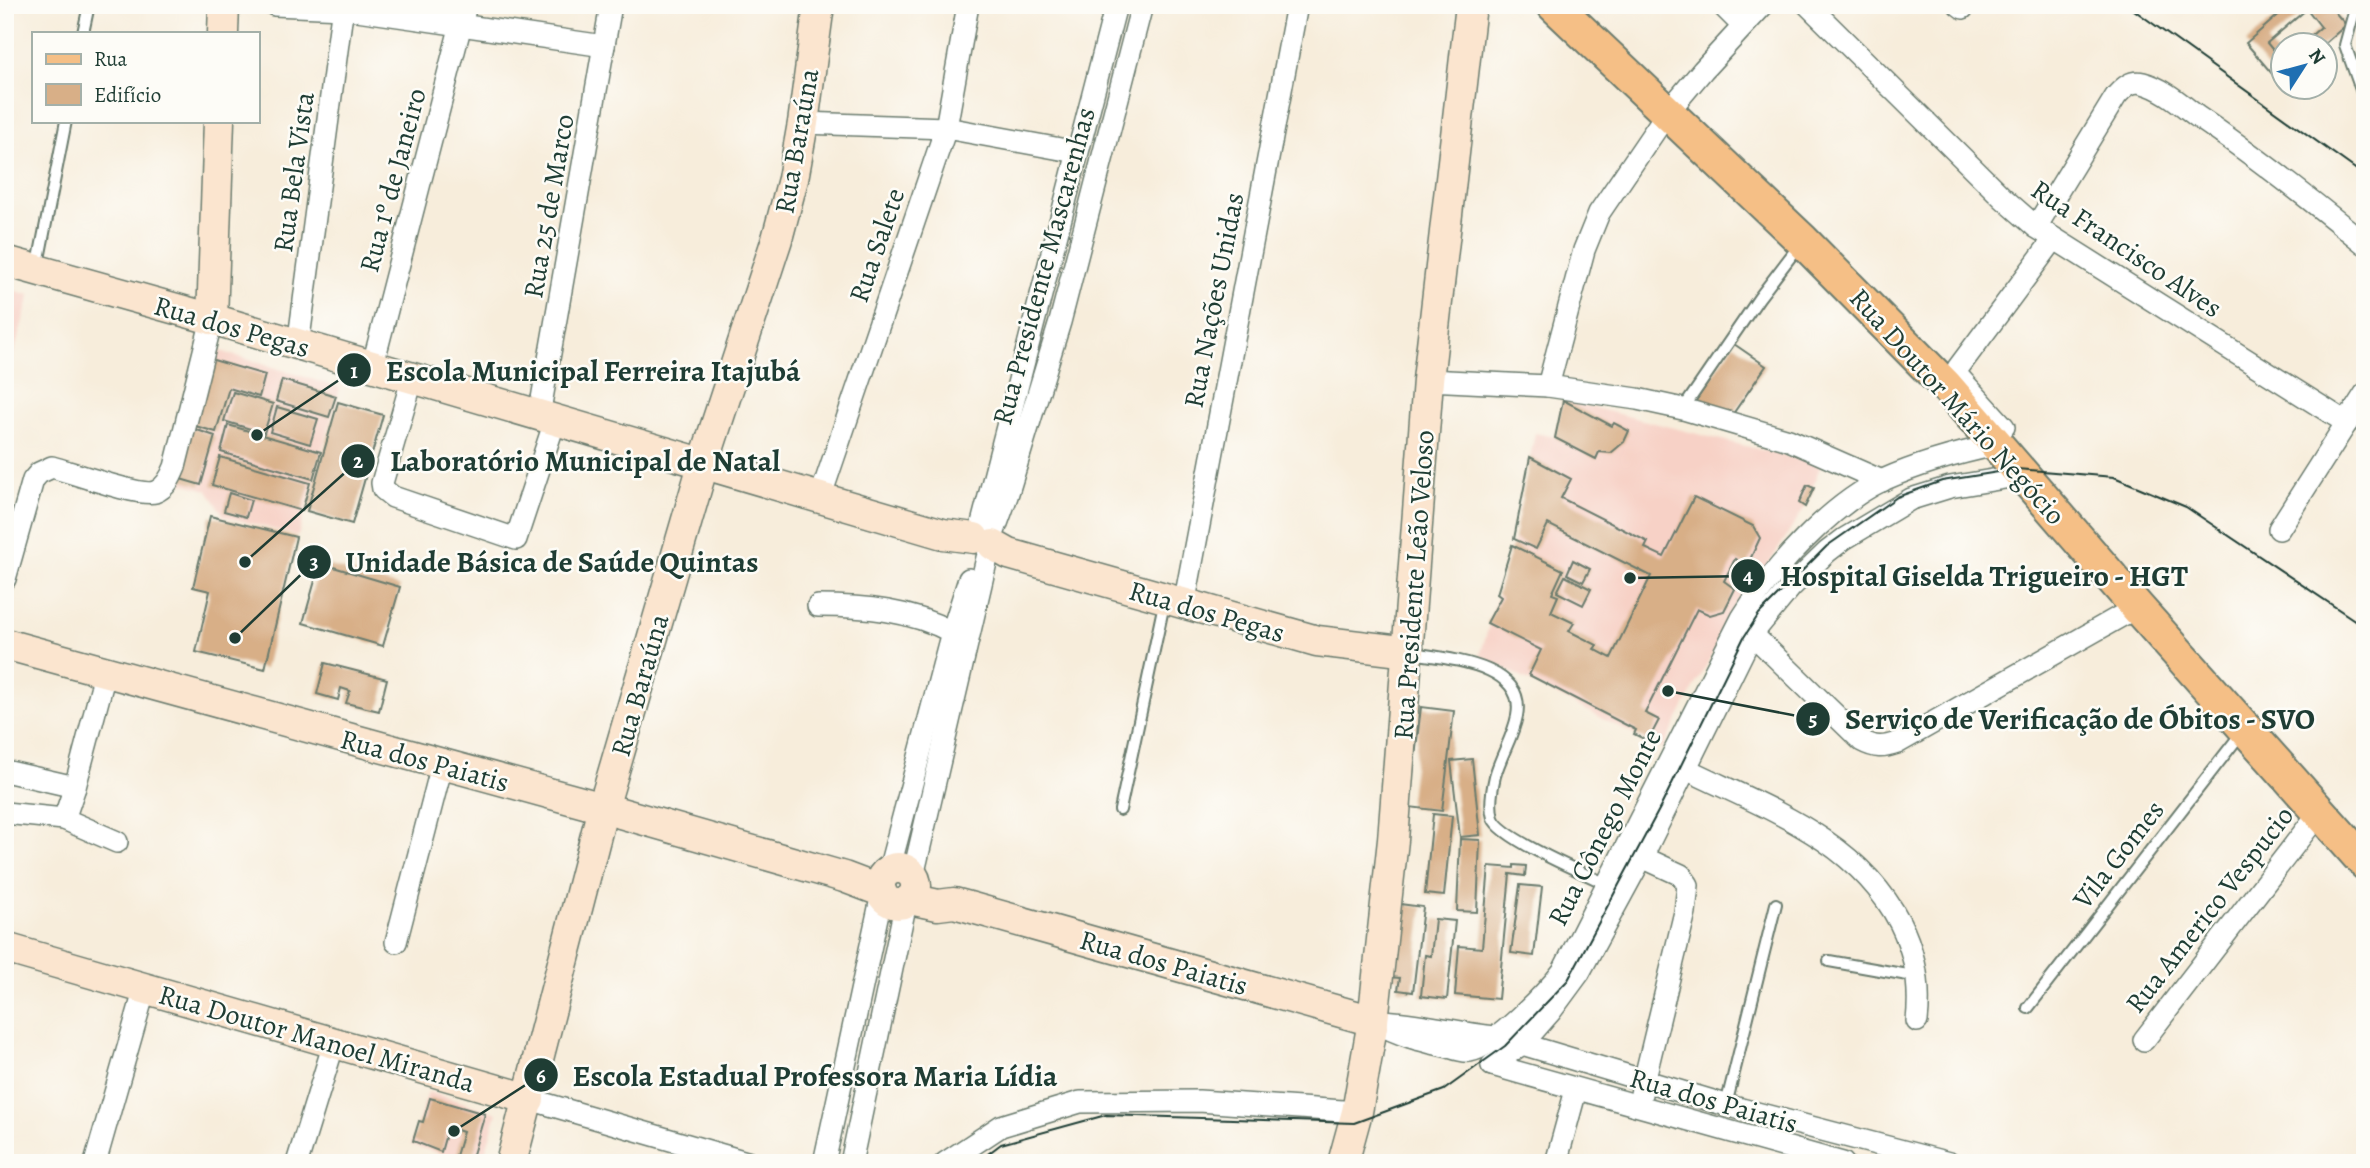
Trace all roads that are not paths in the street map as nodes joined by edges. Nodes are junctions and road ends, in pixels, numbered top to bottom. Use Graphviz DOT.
graph roads {
  1 [pos="89,5"];
  2 [pos="224,5"];
  3 [pos="274,5"];
  4 [pos="611,5"];
  5 [pos="819,5"];
  6 [pos="968,5"];
  7 [pos="1116,5"];
  8 [pos="1142,5"];
  9 [pos="1297,5"];
  10 [pos="1471,5"];
  11 [pos="1554,5"];
  12 [pos="1722,5"];
  13 [pos="1763,5"];
  14 [pos="1808,5"];
  15 [pos="2356,5"];
  16 [pos="343,7"];
  17 [pos="464,15"];
  18 [pos="1743,26"];
  19 [pos="83,32"];
  20 [pos="223,32"];
  21 [pos="604,46"];
  22 [pos="2365,101"];
  23 [pos="1667,113"];
  24 [pos="66,122"];
  25 [pos="219,122"];
  26 [pos="803,124"];
  27 [pos="946,128"];
  28 [pos="1077,152"];
  29 [pos="2036,227"];
  30 [pos="2054,239"];
  31 [pos="1803,241"];
  32 [pos="2365,244"];
  33 [pos="5,261"];
  34 [pos="37,271"];
  35 [pos="212,319"];
  36 [pos="298,346"];
  37 [pos="372,368"];
  38 [pos="412,380"];
  39 [pos="1428,380"];
  40 [pos="1548,386"];
  41 [pos="2365,394"];
  42 [pos="1683,409"];
  43 [pos="547,419"];
  44 [pos="2347,423"];
  45 [pos="2000,436"];
  46 [pos="702,465"];
  47 [pos="2023,475"];
  48 [pos="1882,481"];
  49 [pos="820,498"];
  50 [pos="2279,529"];
  51 [pos="985,548"];
  52 [pos="5,579"];
  53 [pos="1175,602"];
  54 [pos="818,606"];
  55 [pos="2137,607"];
  56 [pos="952,632"];
  57 [pos="1752,634"];
  58 [pos="5,644"];
  59 [pos="1409,652"];
  60 [pos="105,674"];
  61 [pos="2245,728"];
  62 [pos="442,765"];
  63 [pos="1684,768"];
  64 [pos="5,771"];
  65 [pos="75,787"];
  66 [pos="603,808"];
  67 [pos="1120,810"];
  68 [pos="5,813"];
  69 [pos="2319,813"];
  70 [pos="65,819"];
  71 [pos="117,842"];
  72 [pos="1642,857"];
  73 [pos="2365,863"];
  74 [pos="1607,884"];
  75 [pos="898,886"];
  76 [pos="1776,904"];
  77 [pos="396,942"];
  78 [pos="5,948"];
  79 [pos="1829,961"];
  80 [pos="1919,977"];
  81 [pos="145,988"];
  82 [pos="2028,1008"];
  83 [pos="1373,1021"];
  84 [pos="1917,1021"];
  85 [pos="1495,1037"];
  86 [pos="2144,1040"];
  87 [pos="334,1043"];
  88 [pos="1522,1044"];
  89 [pos="1468,1051"];
  90 [pos="1492,1065"];
  91 [pos="1644,1080"];
  92 [pos="1576,1090"];
  93 [pos="529,1099"];
  94 [pos="1726,1105"];
  95 [pos="1637,1106"];
  96 [pos="1357,1112"];
  97 [pos="1752,1112"];
  98 [pos="1745,1136"];
  99 [pos="95,1163"];
  100 [pos="297,1163"];
  101 [pos="511,1163"];
  102 [pos="750,1163"];
  103 [pos="824,1163"];
  104 [pos="851,1163"];
  105 [pos="945,1163"];
  106 [pos="1343,1163"];
  107 [pos="1556,1163"];
  108 [pos="1843,1163"];
  109 [pos="1949,1163"];
  1 -- 19 [label="lane"];
  2 -- 20 [label="main road"];
  3 -- 16 [label="street"];
  4 -- 21 [label="street, Rua 25 de Marco"];
  5 -- 26 [label="main road, Rua Baraúna"];
  6 -- 27 [label="street, Rua Salete"];
  7 -- 28 [label="street, Rua Presidente Mascarenhas"];
  8 -- 51 [label="street, Rua Presidente Mascarenhas"];
  9 -- 53 [label="street, Rua Nações Unidas"];
  10 -- 39 [label="main road, Rua Presidente Leão Veloso"];
  11 -- 23 [label="main road, Rua Doutor Mário Negócio"];
  12 -- 18 [label="street"];
  13 -- 18 [label="street"];
  14 -- 29 [label="street, Rua Francisco Alves"];
  15 -- 22 [label="lane"];
  16 -- 17 [label="street"];
  16 -- 36 [label="street, Rua Bela Vista"];
  17 -- 21 [label="street"];
  17 -- 37 [label="street, Rua 1º de Janeiro"];
  18 -- 23 [label="street"];
  21 -- 43 [label="street, Rua 25 de Marco"];
  23 -- 31 [label="main road, Rua Doutor Mário Negócio"];
  23 -- 40 [label="street"];
  24 -- 34 [label="lane"];
  25 -- 35 [label="main road"];
  26 -- 27 [label="street"];
  26 -- 46 [label="main road, Rua Baraúna"];
  27 -- 28 [label="street"];
  27 -- 49 [label="street, Rua Salete"];
  28 -- 51 [label="street, Rua Presidente Mascarenhas"];
  29 -- 30 [label="street, Rua Francisco Alves"];
  29 -- 32 [label="street"];
  30 -- 44 [label="street, Rua Francisco Alves"];
  30 -- 45 [label="street"];
  31 -- 42 [label="lane"];
  31 -- 45 [label="main road, Rua Doutor Mário Negócio"];
  33 -- 34 [label="main road, Rua dos Pegas"];
  34 -- 35 [label="main road, Rua dos Pegas"];
  35 -- 36 [label="main road, Rua dos Pegas"];
  35 -- 52 [label="street"];
  36 -- 37 [label="main road, Rua dos Pegas"];
  37 -- 38 [label="main road, Rua dos Pegas"];
  38 -- 43 [label="main road, Rua dos Pegas"];
  38 -- 43 [label="street, Rua 25 de Marco"];
  39 -- 40 [label="street"];
  39 -- 59 [label="main road, Rua Presidente Leão Veloso"];
  40 -- 42 [label="street"];
  41 -- 44 [label="street"];
  42 -- 48 [label="street"];
  43 -- 46 [label="main road, Rua dos Pegas"];
  44 -- 50 [label="street"];
  45 -- 47 [label="main road, Rua Doutor Mário Negócio"];
  45 -- 48 [label="street, Rua Cônego Monte"];
  46 -- 49 [label="main road, Rua dos Pegas"];
  46 -- 66 [label="main road, Rua Baraúna"];
  47 -- 55 [label="main road, Rua Doutor Mário Negócio"];
  47 -- 57 [label="street, Rua Cônego Monte"];
  48 -- 74 [label="street, Rua Cônego Monte"];
  49 -- 51 [label="main road, Rua dos Pegas"];
  51 -- 53 [label="main road, Rua dos Pegas"];
  51 -- 56 [label="street, Rua Presidente Mascarenhas"];
  51 -- 75 [label="street, Rua Presidente Mascarenhas"];
  53 -- 59 [label="main road, Rua dos Pegas"];
  53 -- 67 [label="lane"];
  54 -- 56 [label="street"];
  55 -- 57 [label="street"];
  55 -- 61 [label="main road, Rua Doutor Mário Negócio"];
  56 -- 75 [label="street, Rua Presidente Mascarenhas"];
  57 -- 63 [label="street, Rua Cônego Monte"];
  58 -- 60 [label="main road, Rua dos Paiatis"];
  59 -- 74 [label="lane"];
  59 -- 83 [label="main road, Rua Presidente Leão Veloso"];
  60 -- 62 [label="main road, Rua dos Paiatis"];
  60 -- 65 [label="street"];
  61 -- 69 [label="main road, Rua Doutor Mário Negócio"];
  61 -- 82 [label="lane, Vila Gomes"];
  62 -- 66 [label="main road, Rua dos Paiatis"];
  62 -- 77 [label="street"];
  63 -- 72 [label="street, Rua Cônego Monte"];
  63 -- 80 [label="street"];
  64 -- 65 [label="street"];
  65 -- 70 [label="street"];
  66 -- 75 [label="main road, Rua dos Paiatis"];
  66 -- 93 [label="main road, Rua Baraúna"];
  68 -- 70 [label="street"];
  69 -- 73 [label="main road, Rua Doutor Mário Negócio"];
  69 -- 86 [label="street, Rua Americo Vespucio"];
  70 -- 71 [label="street"];
  72 -- 88 [label="street, Rua Cônego Monte"];
  72 -- 91 [label="street"];
  74 -- 85 [label="street, Rua Cônego Monte"];
  75 -- 83 [label="main road, Rua dos Paiatis"];
  75 -- 103 [label="street, Rua Presidente Mascarenhas"];
  75 -- 104 [label="street, Rua Presidente Mascarenhas"];
  76 -- 94 [label="lane"];
  78 -- 81 [label="main road, Rua Doutor Manoel Miranda"];
  79 -- 80 [label="lane"];
  80 -- 84 [label="street"];
  81 -- 87 [label="main road, Rua Doutor Manoel Miranda"];
  81 -- 99 [label="street"];
  83 -- 85 [label="street, Rua dos Paiatis"];
  83 -- 89 [label="street, Rua dos Paiatis"];
  83 -- 96 [label="main road, Rua Presidente Leão Veloso"];
  85 -- 89 [label="street, Rua Cônego Monte"];
  87 -- 93 [label="main road, Rua Doutor Manoel Miranda"];
  87 -- 100 [label="street"];
  88 -- 90 [label="street, Rua Cônego Monte"];
  88 -- 91 [label="street, Rua dos Paiatis"];
  90 -- 92 [label="street, Rua dos Paiatis"];
  91 -- 94 [label="street, Rua dos Paiatis"];
  91 -- 95 [label="street"];
  92 -- 95 [label="street, Rua dos Paiatis"];
  92 -- 107 [label="street"];
  93 -- 101 [label="main road, Rua Baraúna"];
  93 -- 102 [label="street, Rua Doutor Manoel Miranda"];
  94 -- 97 [label="street, Rua dos Paiatis"];
  95 -- 98 [label="street, Rua dos Paiatis"];
  96 -- 105 [label="street"];
  96 -- 106 [label="main road, Rua Presidente Leão Veloso"];
  97 -- 98 [label="street"];
  97 -- 109 [label="street, Rua dos Paiatis"];
  98 -- 108 [label="street, Rua dos Paiatis"];
}
